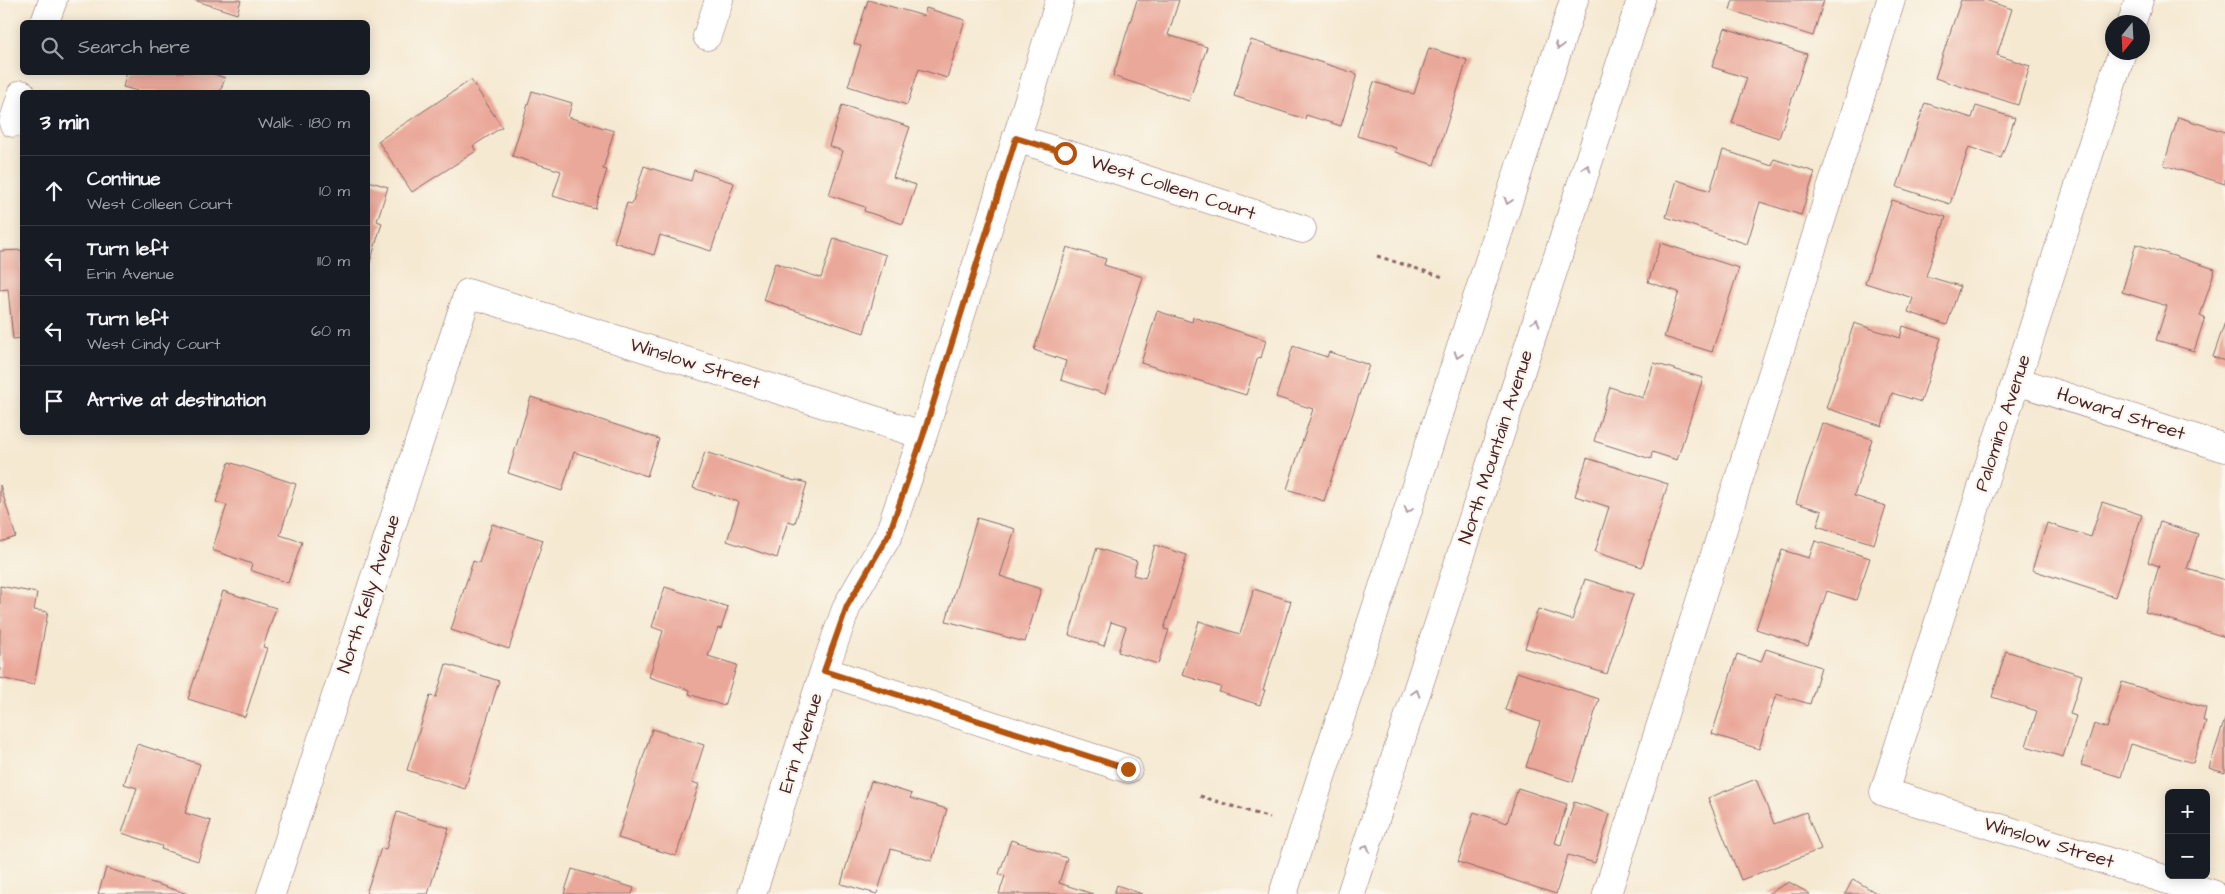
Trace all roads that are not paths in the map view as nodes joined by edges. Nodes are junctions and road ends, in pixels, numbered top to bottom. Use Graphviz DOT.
graph roads {
  1 [pos="53,0"];
  2 [pos="719,0"];
  3 [pos="1060,0"];
  4 [pos="1574,0"];
  5 [pos="1641,0"];
  6 [pos="1891,0"];
  7 [pos="2139,0"];
  8 [pos="2134,15"];
  9 [pos="47,20"];
  10 [pos="707,36"];
  11 [pos="2119,60"];
  12 [pos="29,75"];
  13 [pos="24,90"];
  14 [pos="20,102"];
  15 [pos="13,123"];
  16 [pos="1016,138"];
  17 [pos="1302,229"];
  18 [pos="468,293"];
  19 [pos="2017,381"];
  20 [pos="923,436"];
  21 [pos="2225,448"];
  22 [pos="824,671"];
  23 [pos="1128,769"];
  24 [pos="1884,792"];
  25 [pos="271,894"];
  26 [pos="752,894"];
  27 [pos="1284,894"];
  28 [pos="1351,894"];
  29 [pos="1607,894"];
  30 [pos="2213,894"];
  1 -- 9 [label="street"];
  2 -- 10 [label="street"];
  3 -- 16 [label="street, Erin Avenue"];
  4 -- 27 [label="street, one-way"];
  28 -- 5 [label="street, North Mountain Avenue, one-way"];
  6 -- 29 [label="street"];
  7 -- 8 [label="street"];
  11 -- 19 [label="street, Palomino Avenue"];
  12 -- 13 [label="street"];
  14 -- 15 [label="street"];
  16 -- 17 [label="street, West Colleen Court"];
  16 -- 20 [label="street, Erin Avenue"];
  18 -- 20 [label="street, Winslow Street"];
  18 -- 25 [label="street, North Kelly Avenue"];
  19 -- 21 [label="street, Howard Street"];
  19 -- 24 [label="street, Palomino Avenue"];
  20 -- 22 [label="street, Erin Avenue"];
  22 -- 23 [label="street"];
  22 -- 26 [label="street, Erin Avenue"];
  24 -- 30 [label="street, Winslow Street"];
}
